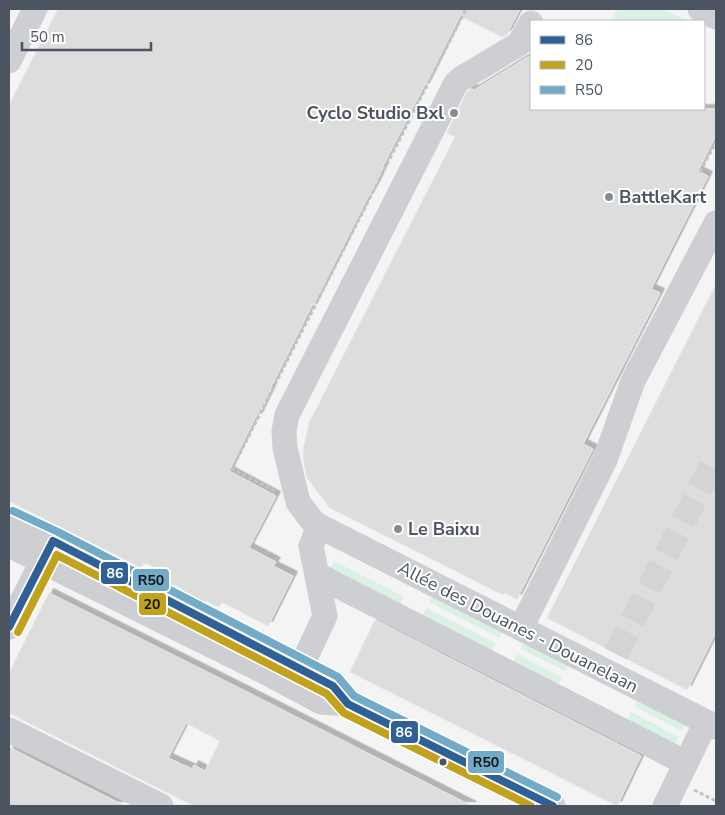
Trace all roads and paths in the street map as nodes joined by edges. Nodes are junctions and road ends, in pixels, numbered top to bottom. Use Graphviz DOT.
graph roads {
  1 [pos="19,9"];
  2 [pos="466,9"];
  3 [pos="700,9"];
  4 [pos="42,12"];
  5 [pos="716,17"];
  6 [pos="530,25"];
  7 [pos="9,29"];
  8 [pos="9,61"];
  9 [pos="716,144"];
  10 [pos="700,172"];
  11 [pos="716,223"];
  12 [pos="266,486"];
  13 [pos="9,520"];
  14 [pos="320,526"];
  15 [pos="9,545"];
  16 [pos="47,551"];
  17 [pos="317,575"];
  18 [pos="9,627"];
  19 [pos="521,628"];
  20 [pos="296,678"];
  21 [pos="711,724"];
  22 [pos="9,730"];
  23 [pos="659,749"];
  24 [pos="686,763"];
  25 [pos="693,789"];
  26 [pos="716,801"];
  27 [pos="542,804"];
  28 [pos="161,806"];
  29 [pos="665,806"];
  1 -- 7 [label="street"];
  2 -- 12 [label="path"];
  3 -- 5 [label="street"];
  4 -- 8 [label="street"];
  6 -- 14 [label="street, Allée des Douanes - Douanelaan"];
  9 -- 10 [label="path"];
  11 -- 19 [label="street"];
  13 -- 16 [label="street"];
  14 -- 17 [label="street"];
  14 -- 19 [label="street, Allée des Douanes - Douanelaan"];
  15 -- 16 [label="street"];
  16 -- 18 [label="street"];
  16 -- 20 [label="street"];
  17 -- 20 [label="street"];
  17 -- 23 [label="street"];
  19 -- 21 [label="street, Allée des Douanes - Douanelaan"];
  20 -- 27 [label="street"];
  21 -- 24 [label="street"];
  22 -- 28 [label="street"];
  23 -- 24 [label="street"];
  23 -- 29 [label="street"];
  24 -- 29 [label="street"];
  25 -- 26 [label="path"];
}
